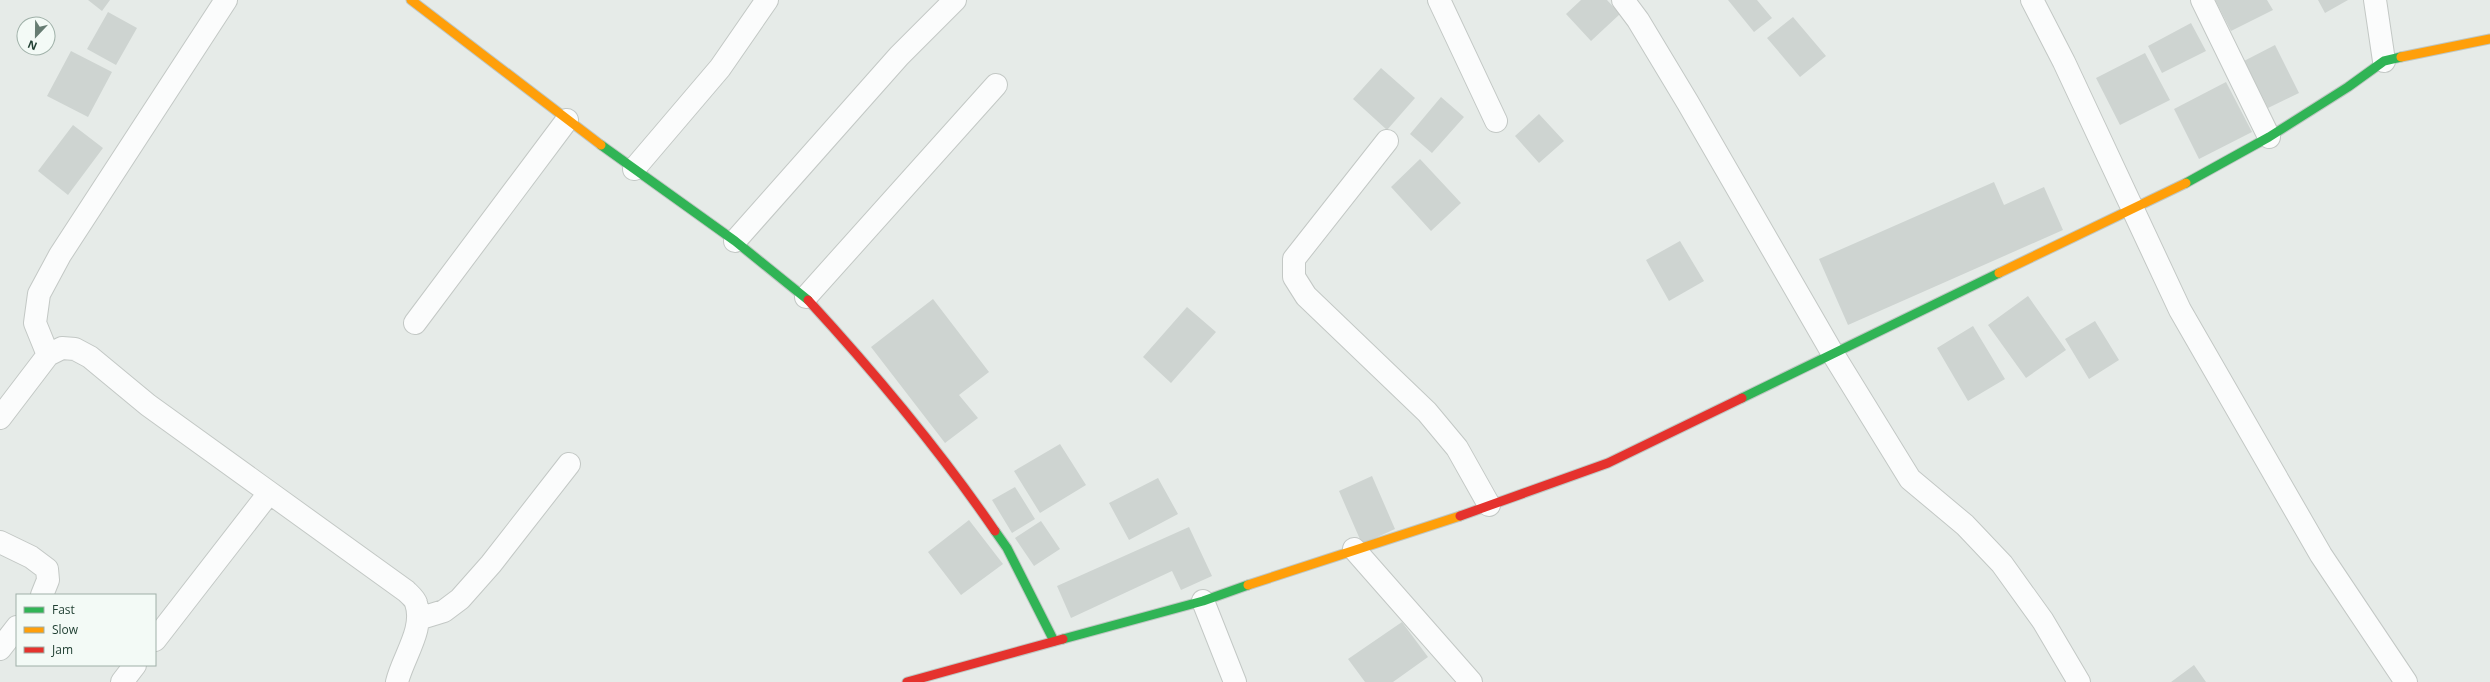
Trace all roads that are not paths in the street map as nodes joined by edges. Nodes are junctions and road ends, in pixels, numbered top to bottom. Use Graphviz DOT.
graph roads {
  1 [pos="226,0"];
  2 [pos="412,0"];
  3 [pos="767,0"];
  4 [pos="955,0"];
  5 [pos="1439,0"];
  6 [pos="1623,0"];
  7 [pos="2032,0"];
  8 [pos="2202,0"];
  9 [pos="2375,0"];
  10 [pos="2490,39"];
  11 [pos="2384,61"];
  12 [pos="996,85"];
  13 [pos="567,120"];
  14 [pos="1496,121"];
  15 [pos="2269,137"];
  16 [pos="1387,141"];
  17 [pos="634,169"];
  18 [pos="2133,209"];
  19 [pos="735,241"];
  20 [pos="806,297"];
  21 [pos="415,323"];
  22 [pos="1833,354"];
  23 [pos="48,355"];
  24 [pos="0,418"];
  25 [pos="569,464"];
  26 [pos="269,494"];
  27 [pos="1489,505"];
  28 [pos="0,542"];
  29 [pos="1354,549"];
  30 [pos="42,594"];
  31 [pos="1203,601"];
  32 [pos="418,619"];
  33 [pos="16,628"];
  34 [pos="156,639"];
  35 [pos="1054,641"];
  36 [pos="0,649"];
  37 [pos="134,666"];
  38 [pos="939,678"];
  39 [pos="122,682"];
  40 [pos="397,682"];
  41 [pos="907,682"];
  42 [pos="1235,682"];
  43 [pos="1471,682"];
  44 [pos="2079,682"];
  45 [pos="2406,682"];
  1 -- 23 [label="street"];
  2 -- 13 [label="street"];
  3 -- 17 [label="street"];
  4 -- 19 [label="street"];
  5 -- 14 [label="street"];
  6 -- 22 [label="street"];
  7 -- 18 [label="street"];
  8 -- 15 [label="street"];
  9 -- 11 [label="street"];
  10 -- 11 [label="street"];
  11 -- 15 [label="street"];
  12 -- 20 [label="street"];
  13 -- 17 [label="street"];
  13 -- 21 [label="street"];
  15 -- 18 [label="street"];
  16 -- 27 [label="street"];
  17 -- 19 [label="street"];
  18 -- 22 [label="street"];
  18 -- 45 [label="street"];
  19 -- 20 [label="street"];
  20 -- 35 [label="street"];
  22 -- 27 [label="street"];
  22 -- 44 [label="street"];
  23 -- 24 [label="street"];
  23 -- 26 [label="street"];
  25 -- 32 [label="street"];
  26 -- 32 [label="street"];
  26 -- 34 [label="street"];
  27 -- 29 [label="street"];
  28 -- 30 [label="street"];
  29 -- 31 [label="street"];
  29 -- 43 [label="street"];
  31 -- 35 [label="street"];
  31 -- 42 [label="street"];
  32 -- 40 [label="street"];
  33 -- 36 [label="street"];
  35 -- 38 [label="street"];
  37 -- 39 [label="street"];
  38 -- 41 [label="street"];
}
